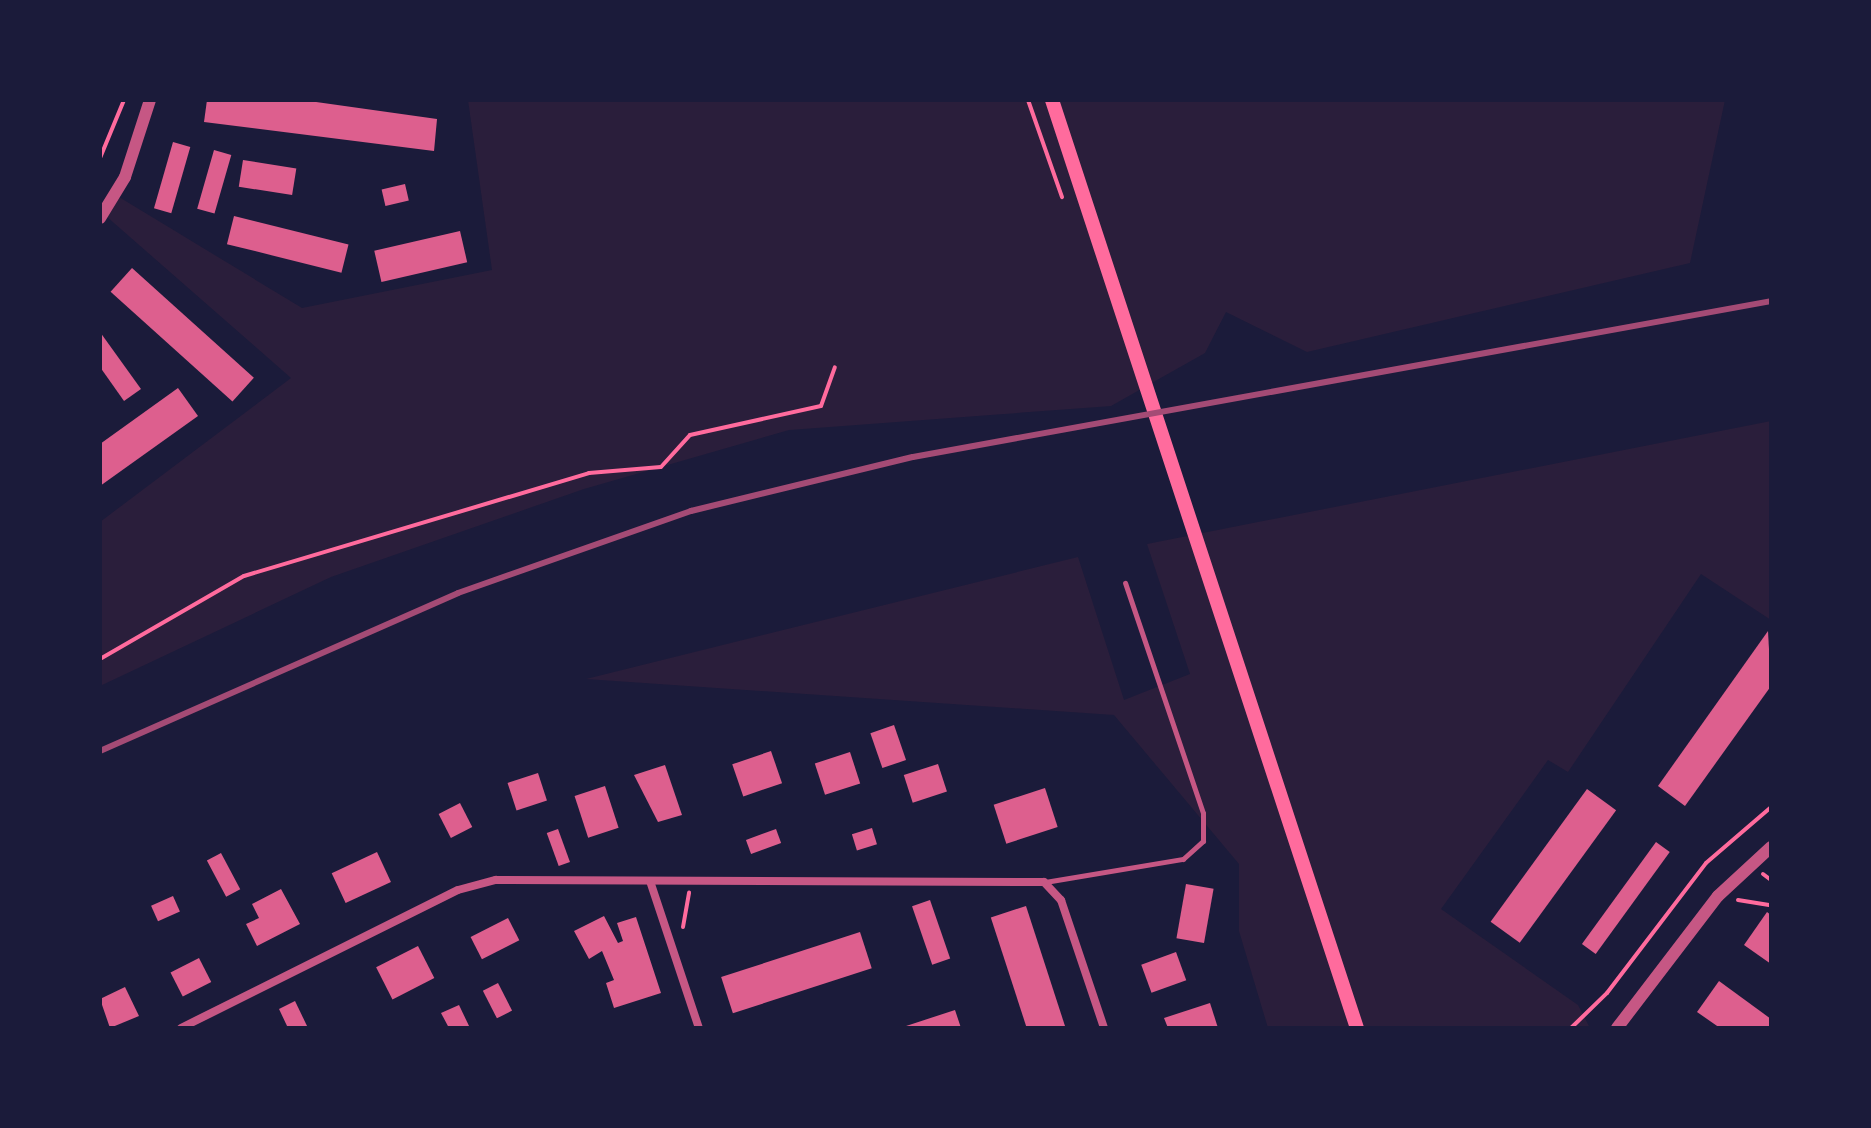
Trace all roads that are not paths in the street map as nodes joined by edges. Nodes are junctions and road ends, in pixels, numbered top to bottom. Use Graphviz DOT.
graph roads {
  1 [pos="150,100"];
  2 [pos="1052,100"];
  3 [pos="100,218"];
  4 [pos="1125,583"];
  5 [pos="1771,847"];
  6 [pos="650,881"];
  7 [pos="1044,882"];
  8 [pos="181,1028"];
  9 [pos="699,1028"];
  10 [pos="1104,1028"];
  11 [pos="1357,1028"];
  12 [pos="1617,1028"];
  1 -- 3 [label="street"];
  2 -- 11 [label="main road"];
  4 -- 7 [label="lane"];
  5 -- 12 [label="street"];
  6 -- 7 [label="street"];
  6 -- 8 [label="street"];
  6 -- 9 [label="street"];
  7 -- 10 [label="street"];
}
